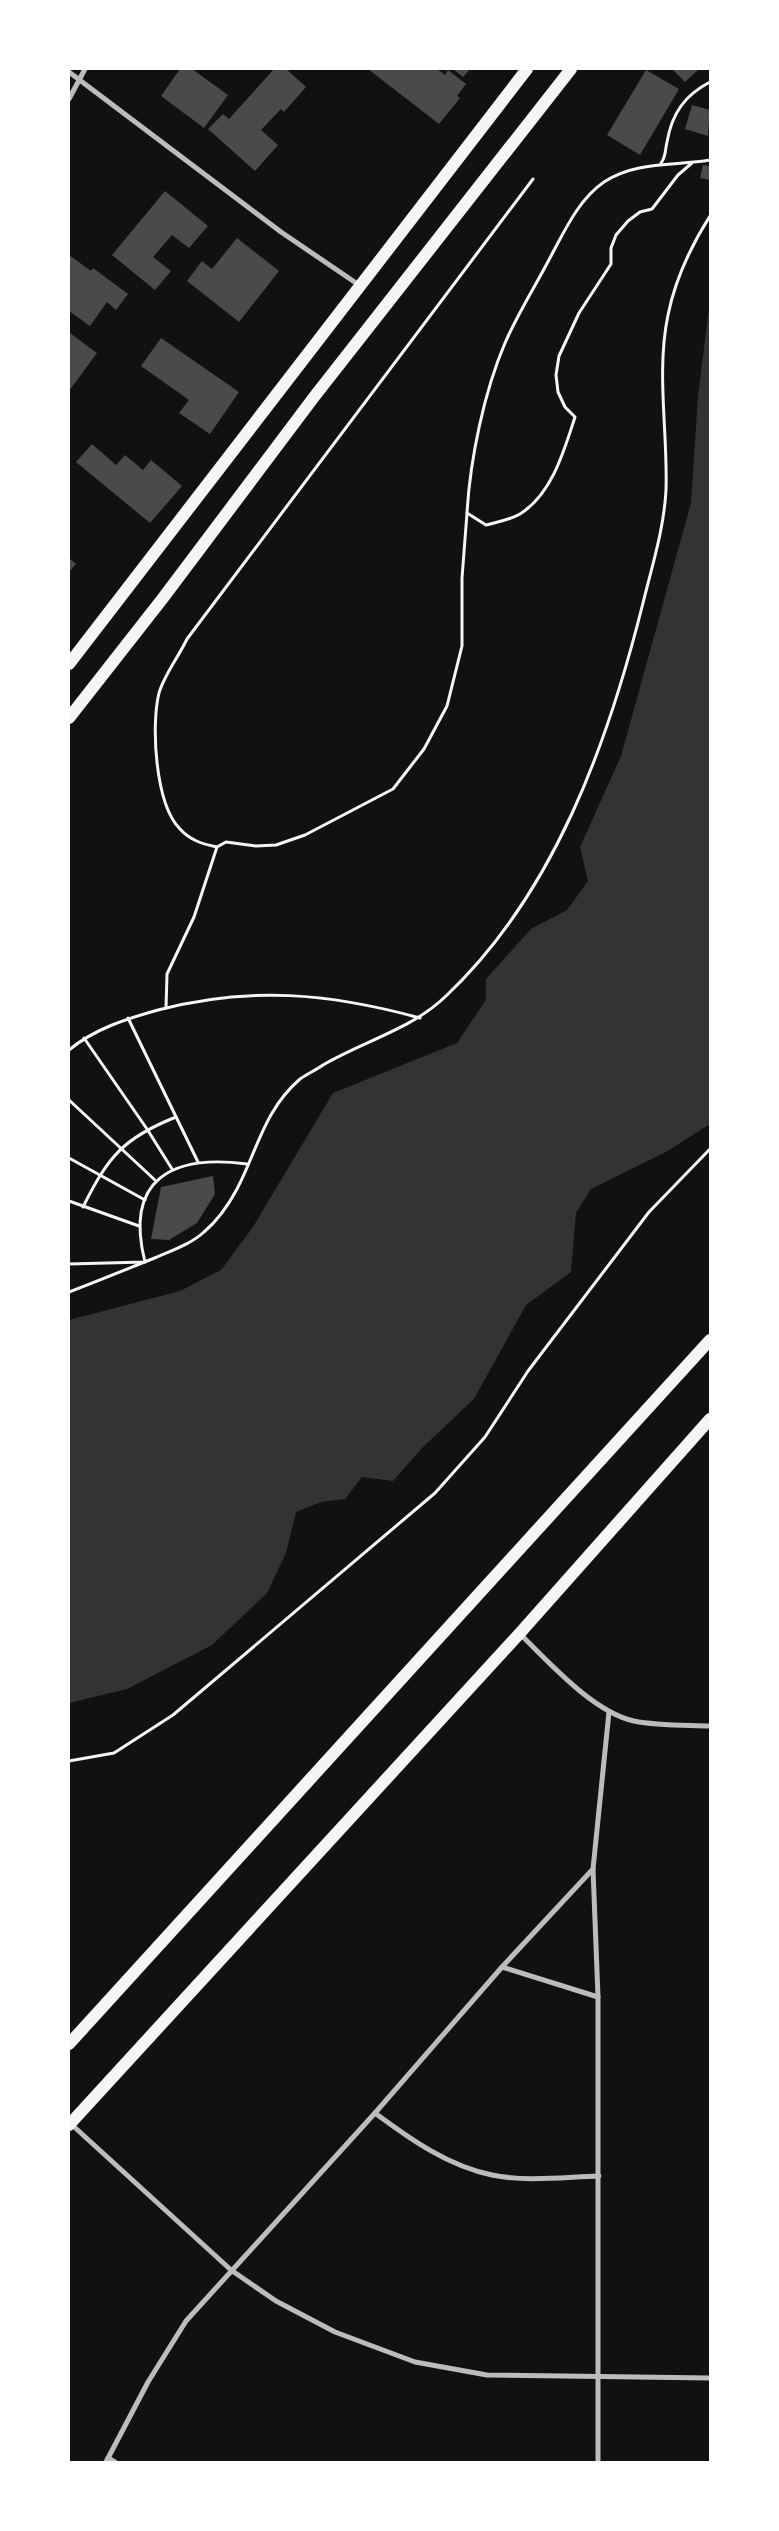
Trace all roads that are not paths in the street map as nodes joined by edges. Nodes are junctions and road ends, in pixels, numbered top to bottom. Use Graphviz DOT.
graph roads {
  1 [pos="85,69"];
  2 [pos="527,69"];
  3 [pos="571,69"];
  4 [pos="69,72"];
  5 [pos="80,79"];
  6 [pos="69,99"];
  7 [pos="359,285"];
  8 [pos="69,664"];
  9 [pos="69,718"];
  10 [pos="710,1340"];
  11 [pos="710,1420"];
  12 [pos="520,1633"];
  13 [pos="609,1712"];
  14 [pos="710,1726"];
  15 [pos="593,1869"];
  16 [pos="502,1967"];
  17 [pos="598,1997"];
  18 [pos="69,2044"];
  19 [pos="375,2113"];
  20 [pos="70,2124"];
  21 [pos="599,2176"];
  22 [pos="231,2270"];
  23 [pos="597,2378"];
  24 [pos="710,2378"];
  25 [pos="107,2460"];
  26 [pos="115,2462"];
  27 [pos="598,2462"];
  1 -- 5 [label="street"];
  2 -- 7 [label="main road"];
  3 -- 9 [label="main road"];
  4 -- 5 [label="street"];
  5 -- 6 [label="street"];
  5 -- 7 [label="street"];
  7 -- 8 [label="main road"];
  10 -- 18 [label="main road"];
  11 -- 12 [label="main road"];
  12 -- 13 [label="street"];
  12 -- 20 [label="main road"];
  13 -- 14 [label="street"];
  13 -- 15 [label="street"];
  15 -- 16 [label="street"];
  15 -- 17 [label="street"];
  16 -- 17 [label="street"];
  16 -- 19 [label="street"];
  17 -- 21 [label="street"];
  19 -- 21 [label="street"];
  19 -- 22 [label="street"];
  20 -- 22 [label="street"];
  21 -- 23 [label="street"];
  22 -- 23 [label="street"];
  22 -- 25 [label="street"];
  23 -- 24 [label="street"];
  23 -- 27 [label="street"];
  25 -- 26 [label="street"];
}
